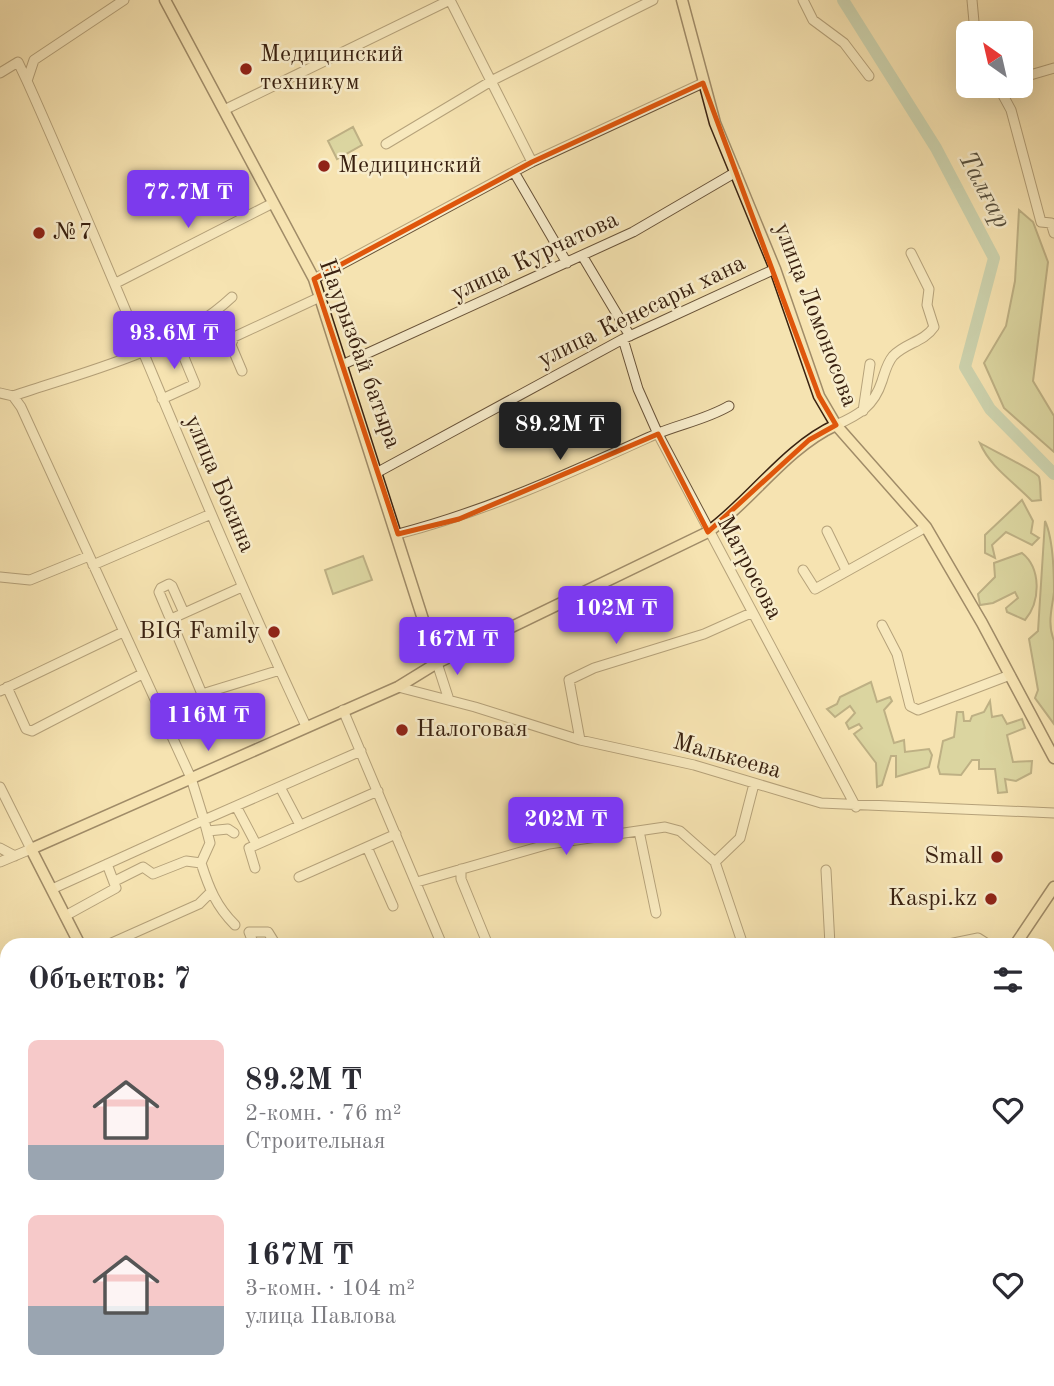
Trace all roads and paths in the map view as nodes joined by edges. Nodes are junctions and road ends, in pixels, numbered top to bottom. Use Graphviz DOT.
graph roads {
  1 [pos="124,0"];
  2 [pos="165,0"];
  3 [pos="450,0"];
  4 [pos="653,0"];
  5 [pos="682,0"];
  6 [pos="803,0"];
  7 [pos="972,0"];
  8 [pos="974,21"];
  9 [pos="1054,68"];
  10 [pos="0,73"];
  11 [pos="1033,74"];
  12 [pos="869,76"];
  13 [pos="493,80"];
  14 [pos="27,81"];
  15 [pos="703,83"];
  16 [pos="1004,98"];
  17 [pos="224,110"];
  18 [pos="386,144"];
  19 [pos="532,162"];
  20 [pos="514,172"];
  21 [pos="736,172"];
  22 [pos="274,203"];
  23 [pos="1054,233"];
  24 [pos="911,253"];
  25 [pos="583,257"];
  26 [pos="567,264"];
  27 [pos="775,269"];
  28 [pos="314,279"];
  29 [pos="116,283"];
  30 [pos="232,297"];
  31 [pos="320,297"];
  32 [pos="176,338"];
  33 [pos="626,338"];
  34 [pos="143,351"];
  35 [pos="344,364"];
  36 [pos="870,364"];
  37 [pos="242,371"];
  38 [pos="0,393"];
  39 [pos="13,396"];
  40 [pos="162,399"];
  41 [pos="729,406"];
  42 [pos="863,411"];
  43 [pos="836,425"];
  44 [pos="658,434"];
  45 [pos="378,472"];
  46 [pos="211,514"];
  47 [pos="926,527"];
  48 [pos="827,531"];
  49 [pos="708,532"];
  50 [pos="398,534"];
  51 [pos="91,561"];
  52 [pos="803,570"];
  53 [pos="846,570"];
  54 [pos="0,577"];
  55 [pos="242,587"];
  56 [pos="184,613"];
  57 [pos="751,613"];
  58 [pos="171,619"];
  59 [pos="882,625"];
  60 [pos="123,632"];
  61 [pos="437,663"];
  62 [pos="280,670"];
  63 [pos="142,674"];
  64 [pos="1010,674"];
  65 [pos="398,687"];
  66 [pos="4,689"];
  67 [pos="449,700"];
  68 [pos="344,710"];
  69 [pos="306,726"];
  70 [pos="580,740"];
  71 [pos="361,751"];
  72 [pos="1054,758"];
  73 [pos="191,778"];
  74 [pos="754,785"];
  75 [pos="0,787"];
  76 [pos="280,787"];
  77 [pos="378,791"];
  78 [pos="236,806"];
  79 [pos="856,807"];
  80 [pos="1054,813"];
  81 [pos="204,820"];
  82 [pos="300,825"];
  83 [pos="208,831"];
  84 [pos="639,831"];
  85 [pos="234,833"];
  86 [pos="396,834"];
  87 [pos="256,844"];
  88 [pos="367,847"];
  89 [pos="0,848"];
  90 [pos="31,849"];
  91 [pos="15,856"];
  92 [pos="0,862"];
  93 [pos="715,862"];
  94 [pos="201,863"];
  95 [pos="107,864"];
  96 [pos="256,868"];
  97 [pos="461,869"];
  98 [pos="826,870"];
  99 [pos="299,877"];
  100 [pos="115,881"];
  101 [pos="417,882"];
  102 [pos="1054,887"];
  103 [pos="51,889"];
  104 [pos="210,892"];
  105 [pos="393,906"];
  106 [pos="656,913"];
  107 [pos="65,916"];
  108 [pos="235,925"];
  109 [pos="76,938"];
  110 [pos="123,938"];
  111 [pos="252,938"];
  112 [pos="272,938"];
  113 [pos="439,938"];
  114 [pos="485,938"];
  115 [pos="741,938"];
  116 [pos="830,938"];
  117 [pos="1020,938"];
  1 -- 14 [label="street"];
  2 -- 17 [label="main road, Наурызбай батыра"];
  3 -- 13 [label="street"];
  3 -- 17 [label="street"];
  4 -- 13 [label="street"];
  5 -- 15 [label="main road, улица Ломоносова"];
  6 -- 12 [label="street"];
  7 -- 8 [label="street"];
  9 -- 11 [label="street"];
  10 -- 14 [label="street, улица Бокина"];
  13 -- 18 [label="street"];
  13 -- 19 [label="street"];
  14 -- 29 [label="street, улица Бокина"];
  15 -- 19 [label="street"];
  15 -- 21 [label="main road, улица Ломоносова"];
  16 -- 23 [label="street"];
  17 -- 22 [label="main road, Наурызбай батыра"];
  19 -- 20 [label="street"];
  20 -- 26 [label="street"];
  20 -- 28 [label="street"];
  21 -- 25 [label="street, улица Курчатова"];
  21 -- 27 [label="main road, улица Ломоносова"];
  22 -- 28 [label="main road, Наурызбай батыра"];
  22 -- 29 [label="street"];
  24 -- 42 [label="street"];
  25 -- 26 [label="street, улица Курчатова"];
  25 -- 33 [label="street, Матросова"];
  26 -- 35 [label="street, улица Курчатова"];
  27 -- 33 [label="street, улица Кенесары хана"];
  27 -- 43 [label="main road, улица Ломоносова"];
  28 -- 31 [label="main road, Наурызбай батыра"];
  29 -- 34 [label="street, улица Бокина"];
  30 -- 32 [label="street"];
  31 -- 35 [label="main road, Наурызбай батыра"];
  31 -- 37 [label="street"];
  32 -- 34 [label="street"];
  32 -- 40 [label="street"];
  33 -- 44 [label="street, Матросова"];
  33 -- 45 [label="street, улица Кенесары хана"];
  34 -- 39 [label="street"];
  34 -- 40 [label="street, улица Бокина"];
  35 -- 45 [label="main road, Наурызбай батыра"];
  36 -- 42 [label="street"];
  38 -- 39 [label="street"];
  39 -- 51 [label="street"];
  40 -- 46 [label="street, улица Бокина"];
  41 -- 44 [label="street"];
  42 -- 43 [label="street"];
  43 -- 47 [label="main road, улица Ломоносова"];
  43 -- 49 [label="main road"];
  44 -- 49 [label="street, Матросова"];
  44 -- 50 [label="street"];
  45 -- 50 [label="main road, Наурызбай батыра"];
  46 -- 51 [label="street"];
  46 -- 55 [label="street, улица Бокина"];
  47 -- 53 [label="street"];
  47 -- 64 [label="main road, улица Ломоносова"];
  48 -- 53 [label="street"];
  49 -- 57 [label="street, Матросова"];
  49 -- 61 [label="main road"];
  50 -- 61 [label="main road, Наурызбай батыра"];
  51 -- 54 [label="street"];
  51 -- 60 [label="street"];
  52 -- 53 [label="street"];
  55 -- 56 [label="street"];
  55 -- 62 [label="street, улица Бокина"];
  56 -- 58 [label="street"];
  56 -- 58 [label="street"];
  57 -- 70 [label="street"];
  57 -- 79 [label="street, Матросова"];
  58 -- 62 [label="street"];
  59 -- 64 [label="street"];
  60 -- 63 [label="street"];
  60 -- 66 [label="street"];
  61 -- 65 [label="main road"];
  61 -- 67 [label="street"];
  62 -- 69 [label="street, улица Бокина"];
  63 -- 66 [label="street"];
  63 -- 73 [label="street"];
  64 -- 72 [label="main road, улица Ломоносова"];
  65 -- 67 [label="street, Малькеева"];
  65 -- 68 [label="main road"];
  67 -- 70 [label="street, Малькеева"];
  68 -- 69 [label="main road"];
  68 -- 71 [label="street"];
  69 -- 73 [label="main road"];
  70 -- 74 [label="street, Малькеева"];
  71 -- 76 [label="street"];
  71 -- 77 [label="street"];
  73 -- 81 [label="street"];
  73 -- 90 [label="main road"];
  74 -- 79 [label="street, Малькеева"];
  74 -- 93 [label="street"];
  75 -- 90 [label="street"];
  76 -- 78 [label="street"];
  76 -- 82 [label="street"];
  77 -- 82 [label="street"];
  77 -- 86 [label="street"];
  78 -- 81 [label="street"];
  78 -- 87 [label="street"];
  79 -- 80 [label="street, Малькеева"];
  81 -- 83 [label="street"];
  81 -- 95 [label="street"];
  82 -- 87 [label="street"];
  83 -- 85 [label="street"];
  83 -- 94 [label="street"];
  84 -- 93 [label="street"];
  84 -- 97 [label="street"];
  84 -- 106 [label="street"];
  86 -- 88 [label="street"];
  86 -- 101 [label="street"];
  87 -- 96 [label="street"];
  88 -- 99 [label="street"];
  88 -- 105 [label="street"];
  89 -- 91 [label="street"];
  90 -- 91 [label="street"];
  90 -- 103 [label="main road"];
  91 -- 92 [label="street"];
  93 -- 115 [label="street"];
  94 -- 100 [label="street"];
  94 -- 104 [label="street"];
  95 -- 100 [label="street"];
  95 -- 103 [label="street"];
  97 -- 101 [label="street"];
  97 -- 114 [label="street"];
  98 -- 116 [label="street"];
  100 -- 107 [label="street"];
  101 -- 113 [label="street"];
  102 -- 117 [label="main road"];
  103 -- 107 [label="main road"];
  104 -- 108 [label="street"];
  104 -- 110 [label="street"];
  107 -- 109 [label="main road"];
  111 -- 112 [label="street"];
}
